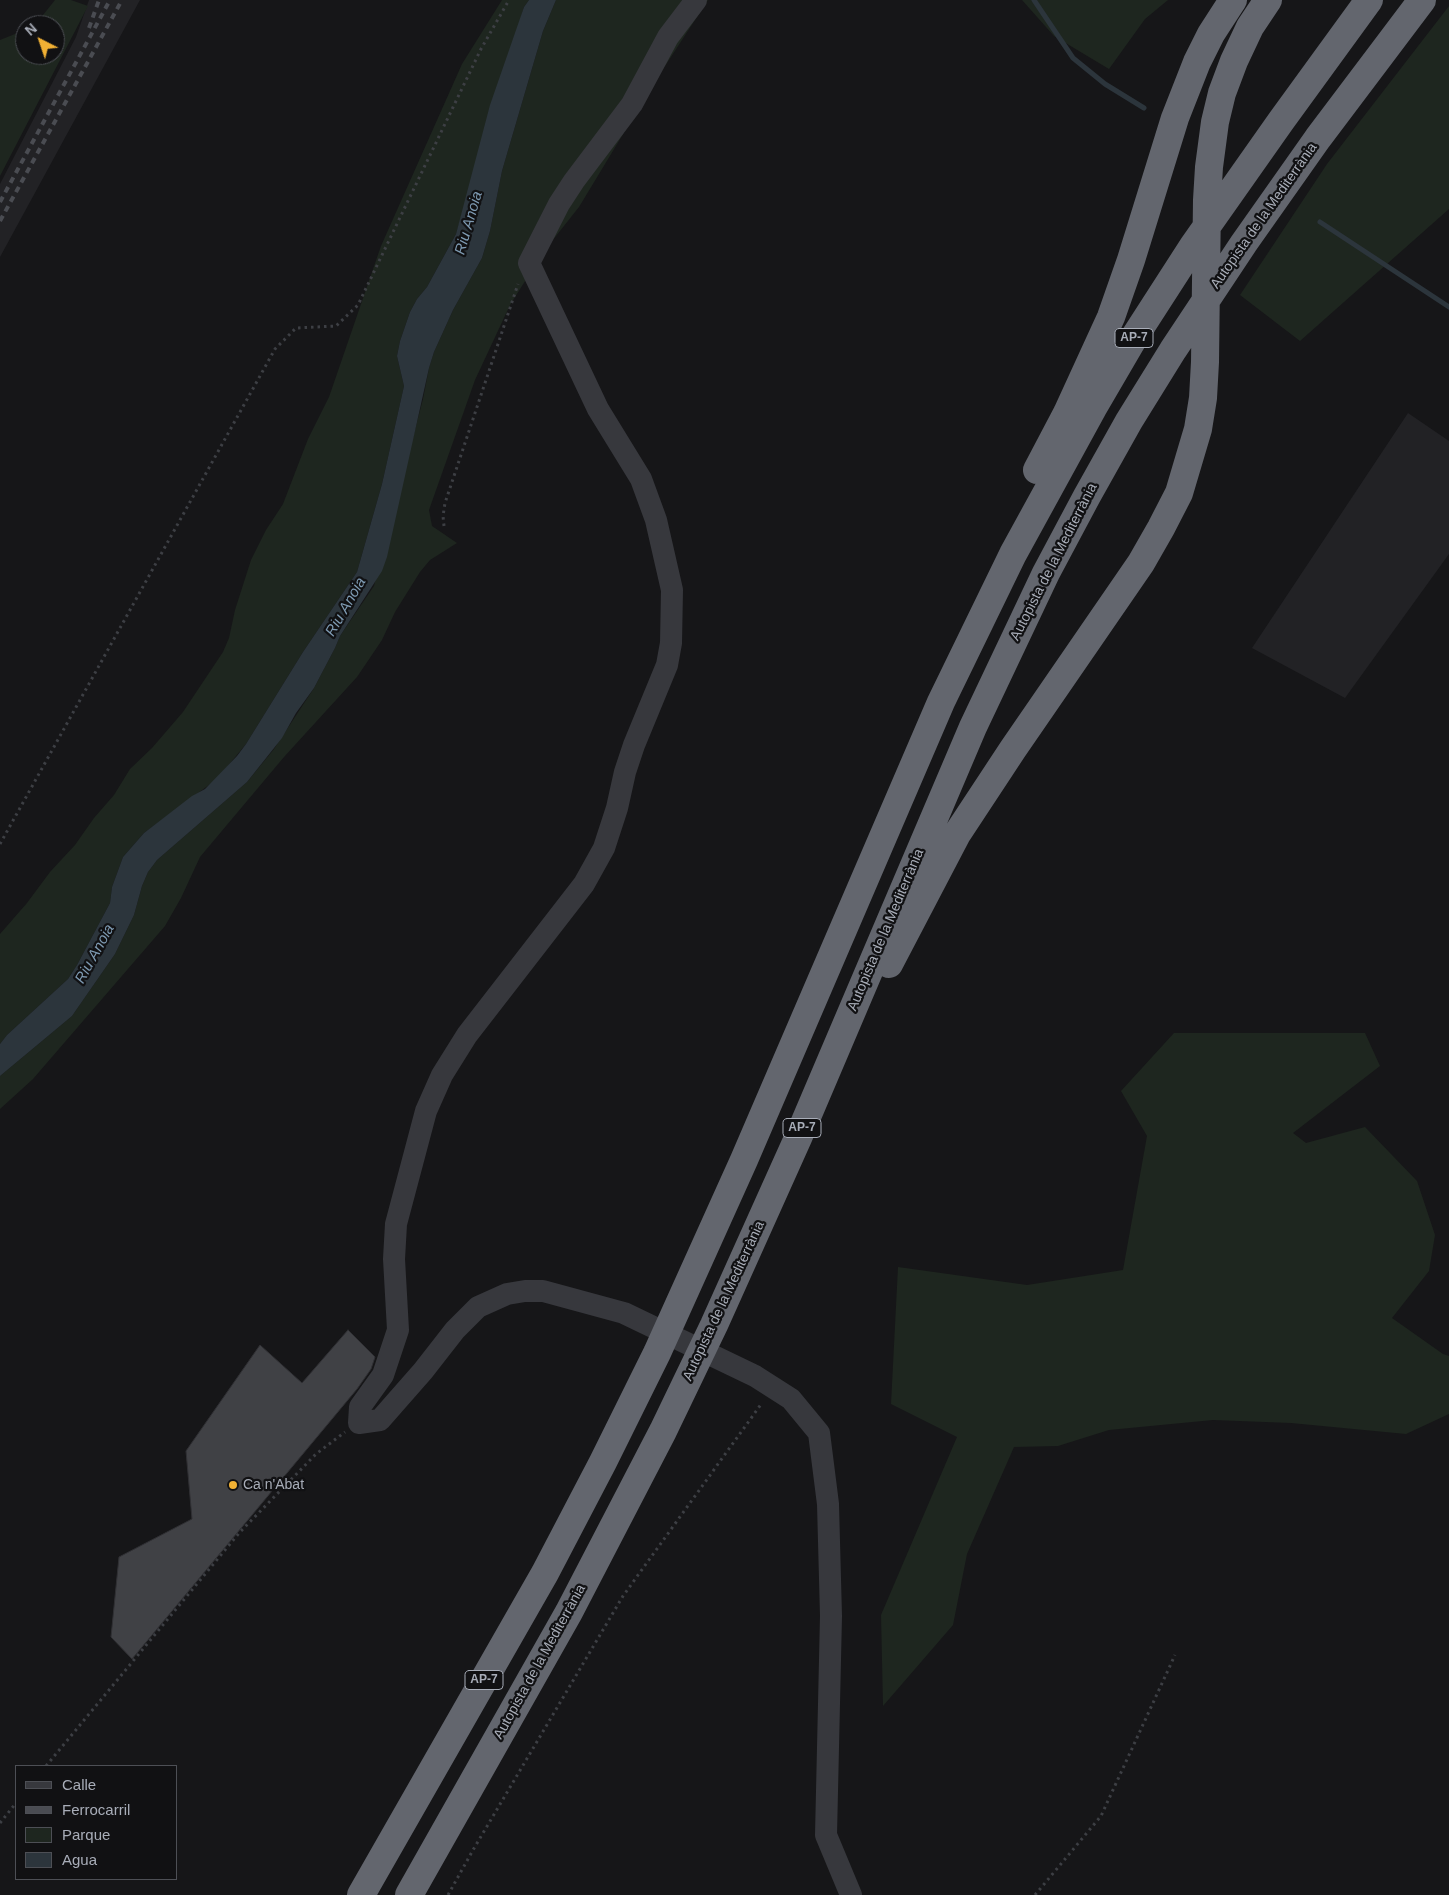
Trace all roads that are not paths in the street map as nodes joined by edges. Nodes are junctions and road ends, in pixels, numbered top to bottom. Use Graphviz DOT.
graph roads {
  1 [pos="696,0"];
  2 [pos="1233,0"];
  3 [pos="1268,0"];
  4 [pos="1369,0"];
  5 [pos="1422,0"];
  6 [pos="941,702"];
  7 [pos="798,1138"];
  8 [pos="361,1895"];
  9 [pos="409,1895"];
  10 [pos="851,1895"];
  1 -- 10 [label="lane"];
  2 -- 6 [label="highway"];
  3 -- 7 [label="highway"];
  4 -- 6 [label="highway, AP-7"];
  5 -- 7 [label="highway, Autopista de la Mediterrània / AP-7"];
  6 -- 8 [label="highway, AP-7"];
  7 -- 9 [label="highway, Autopista de la Mediterrània / AP-7"];
}
